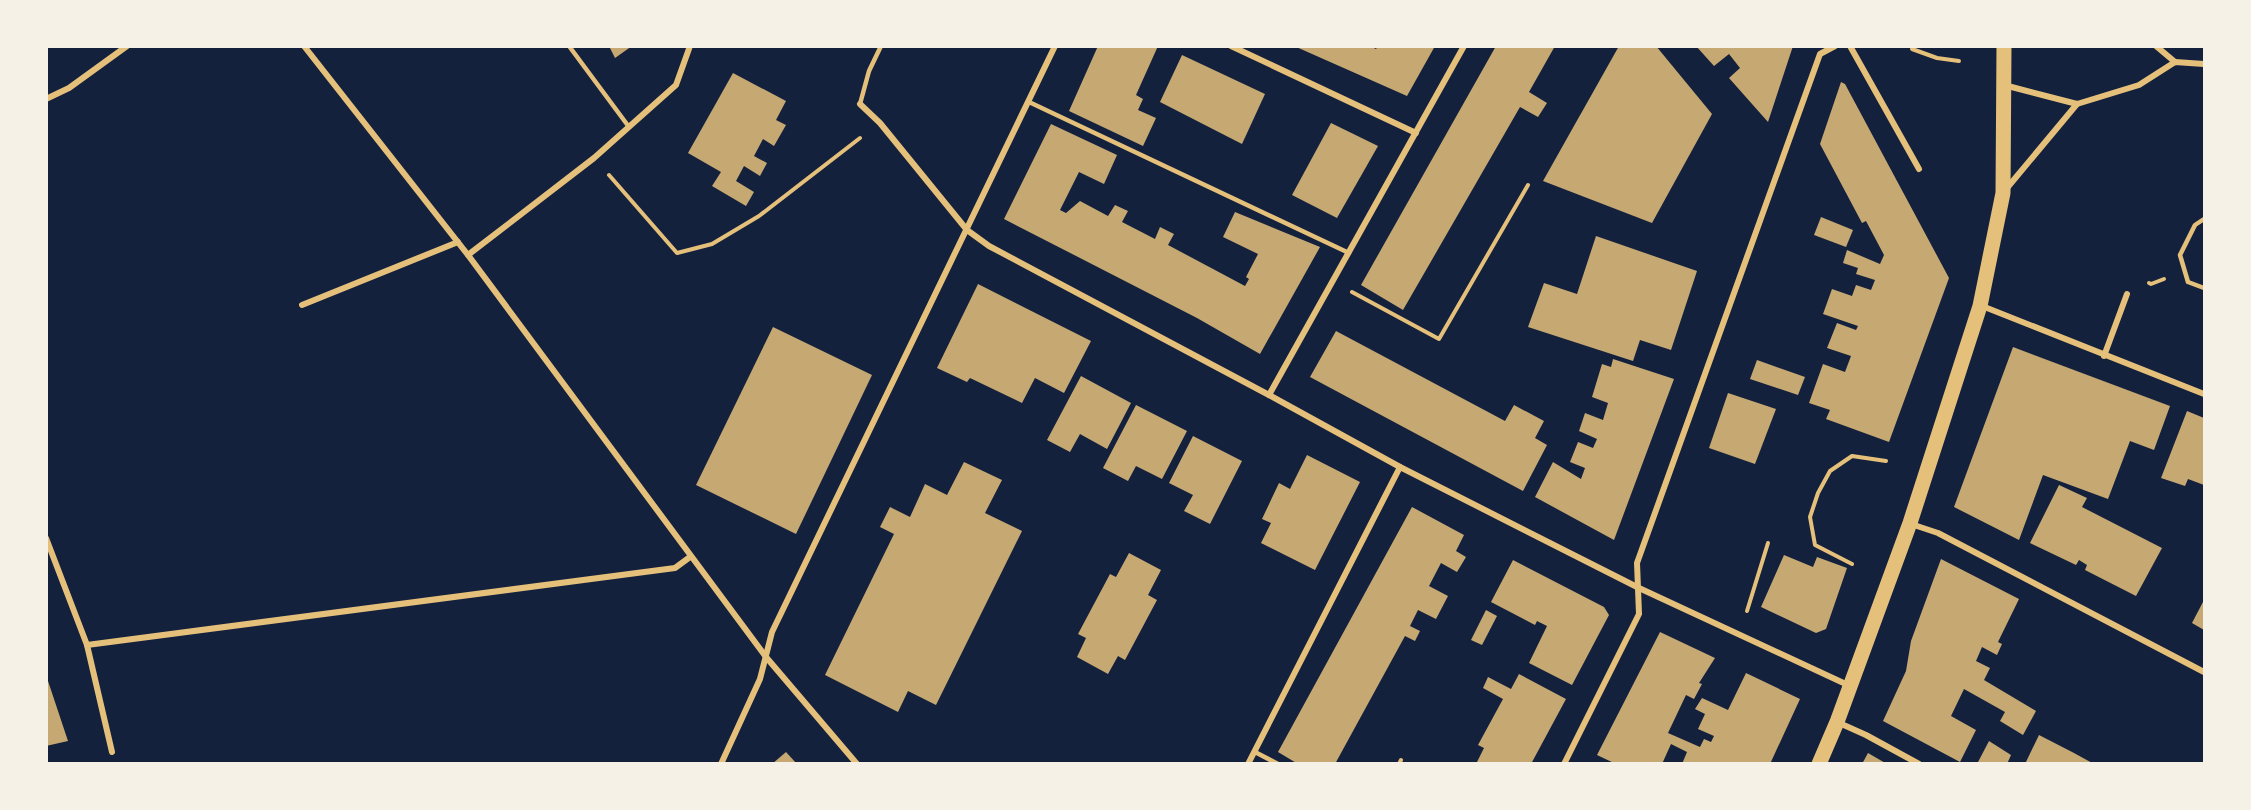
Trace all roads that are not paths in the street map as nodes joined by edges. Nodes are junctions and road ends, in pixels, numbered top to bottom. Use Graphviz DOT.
graph roads {
  1 [pos="127,46"];
  2 [pos="304,46"];
  3 [pos="569,46"];
  4 [pos="690,46"];
  5 [pos="881,46"];
  6 [pos="1055,46"];
  7 [pos="1231,46"];
  8 [pos="1464,46"];
  9 [pos="1835,46"];
  10 [pos="1850,46"];
  11 [pos="2004,46"];
  12 [pos="2156,46"];
  13 [pos="2175,62"];
  14 [pos="2205,64"];
  15 [pos="2004,85"];
  16 [pos="46,99"];
  17 [pos="1029,102"];
  18 [pos="860,104"];
  19 [pos="2078,104"];
  20 [pos="629,127"];
  21 [pos="1416,133"];
  22 [pos="1919,169"];
  23 [pos="2002,193"];
  24 [pos="2205,219"];
  25 [pos="967,230"];
  26 [pos="458,242"];
  27 [pos="1349,253"];
  28 [pos="468,255"];
  29 [pos="2205,288"];
  30 [pos="2127,294"];
  31 [pos="302,305"];
  32 [pos="1980,306"];
  33 [pos="2104,356"];
  34 [pos="2205,394"];
  35 [pos="1269,395"];
  36 [pos="1400,467"];
  37 [pos="1910,523"];
  38 [pos="46,538"];
  39 [pos="690,556"];
  40 [pos="1639,588"];
  41 [pos="87,645"];
  42 [pos="766,657"];
  43 [pos="2205,672"];
  44 [pos="1850,686"];
  45 [pos="1837,722"];
  46 [pos="112,752"];
  47 [pos="1255,752"];
  48 [pos="721,764"];
  49 [pos="856,764"];
  50 [pos="1248,764"];
  51 [pos="1278,764"];
  52 [pos="1564,764"];
  53 [pos="1819,764"];
  54 [pos="1919,764"];
  1 -- 16 [label="street"];
  2 -- 26 [label="street"];
  3 -- 20 [label="lane"];
  4 -- 20 [label="street"];
  5 -- 18 [label="lane"];
  6 -- 17 [label="street"];
  7 -- 21 [label="street"];
  8 -- 21 [label="street"];
  9 -- 40 [label="street"];
  10 -- 22 [label="street"];
  11 -- 15 [label="main road"];
  12 -- 13 [label="street"];
  13 -- 14 [label="street"];
  13 -- 19 [label="street"];
  15 -- 19 [label="street"];
  15 -- 23 [label="main road"];
  17 -- 25 [label="street"];
  17 -- 27 [label="lane"];
  18 -- 25 [label="street"];
  19 -- 23 [label="street"];
  20 -- 28 [label="street"];
  21 -- 27 [label="street"];
  23 -- 32 [label="main road"];
  24 -- 29 [label="lane"];
  25 -- 35 [label="street"];
  25 -- 42 [label="street"];
  26 -- 28 [label="street"];
  26 -- 31 [label="street"];
  27 -- 35 [label="street"];
  28 -- 39 [label="street"];
  30 -- 33 [label="street"];
  32 -- 33 [label="street"];
  32 -- 37 [label="main road"];
  33 -- 34 [label="street"];
  35 -- 36 [label="street"];
  36 -- 40 [label="street"];
  36 -- 47 [label="street"];
  37 -- 43 [label="street"];
  37 -- 44 [label="main road"];
  38 -- 41 [label="street"];
  39 -- 41 [label="street"];
  39 -- 42 [label="street"];
  40 -- 44 [label="street"];
  40 -- 52 [label="street"];
  41 -- 46 [label="street"];
  42 -- 48 [label="street"];
  42 -- 49 [label="street"];
  44 -- 45 [label="main road"];
  45 -- 53 [label="main road"];
  45 -- 54 [label="street"];
  47 -- 50 [label="street"];
  47 -- 51 [label="lane"];
}
